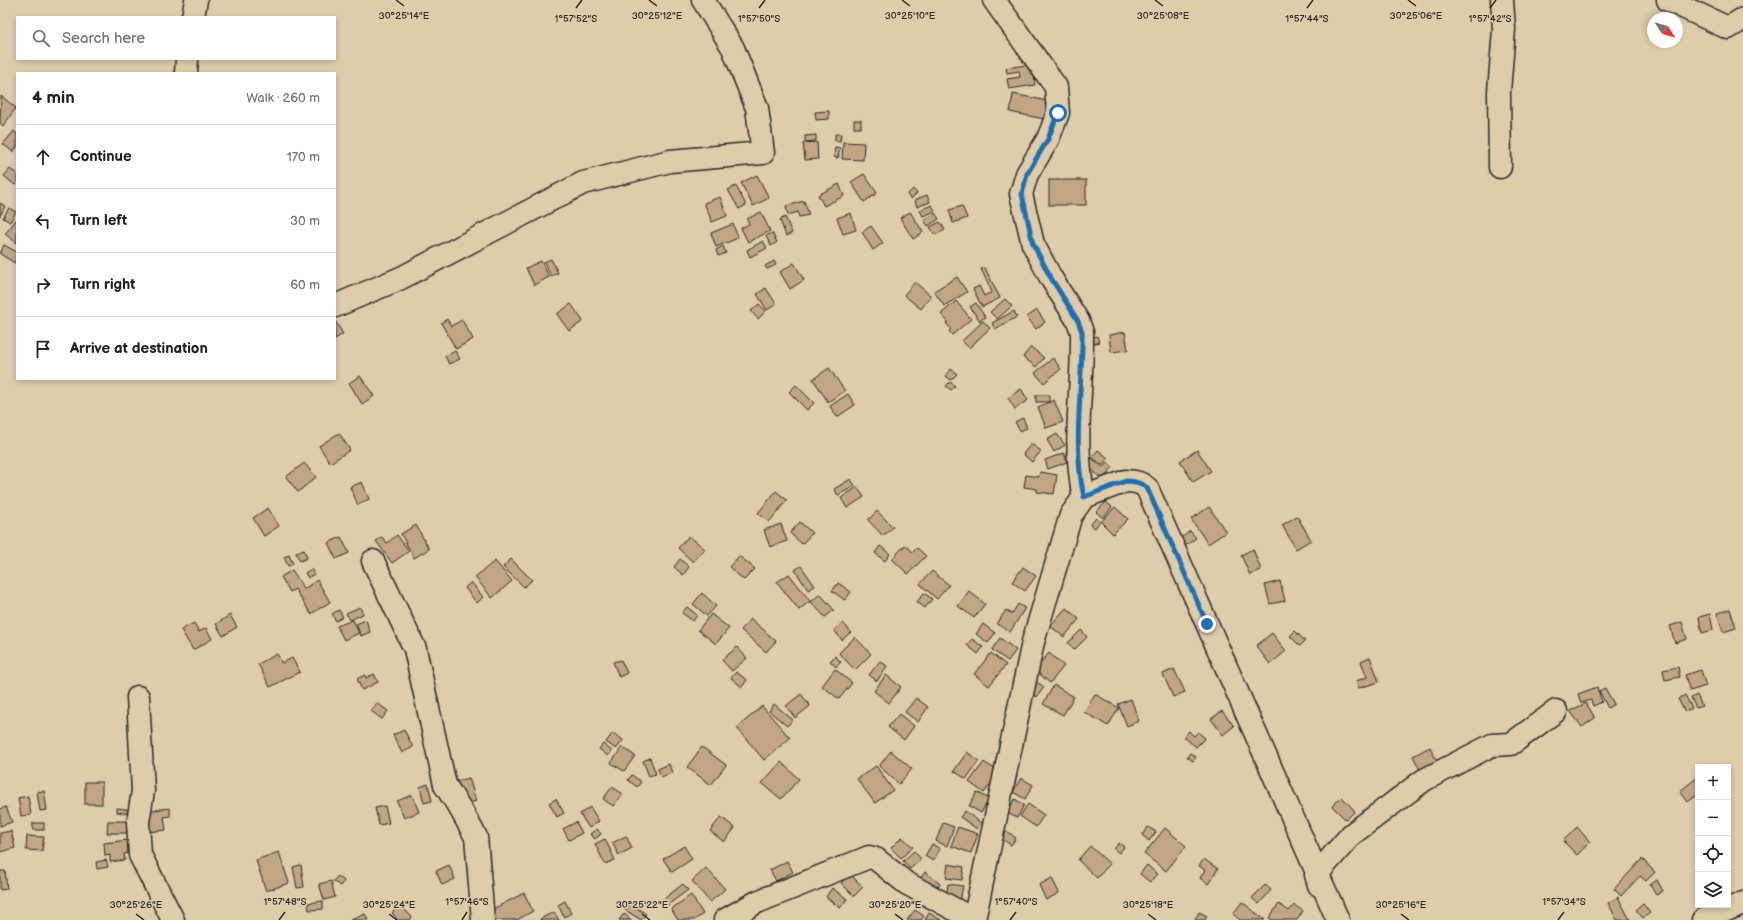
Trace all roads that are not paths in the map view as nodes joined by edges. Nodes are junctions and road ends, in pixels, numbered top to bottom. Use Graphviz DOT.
graph roads {
  1 [pos="196,0"];
  2 [pos="703,0"];
  3 [pos="994,0"];
  4 [pos="1502,0"];
  5 [pos="1668,0"];
  6 [pos="193,16"];
  7 [pos="1743,19"];
  8 [pos="186,60"];
  9 [pos="186,72"];
  10 [pos="1500,167"];
  11 [pos="336,306"];
  12 [pos="1084,497"];
  13 [pos="373,561"];
  14 [pos="138,697"];
  15 [pos="1556,711"];
  16 [pos="1743,903"];
  17 [pos="1332,915"];
  18 [pos="173,920"];
  19 [pos="483,920"];
  20 [pos="726,920"];
  21 [pos="974,920"];
  22 [pos="1704,920"];
  1 -- 6 [label="street"];
  2 -- 11 [label="street"];
  3 -- 12 [label="street"];
  4 -- 10 [label="street"];
  5 -- 7 [label="street"];
  8 -- 9 [label="street"];
  12 -- 17 [label="street"];
  12 -- 21 [label="street"];
  13 -- 19 [label="street"];
  14 -- 18 [label="street"];
  15 -- 17 [label="street"];
  16 -- 22 [label="street"];
  20 -- 21 [label="street"];
}
